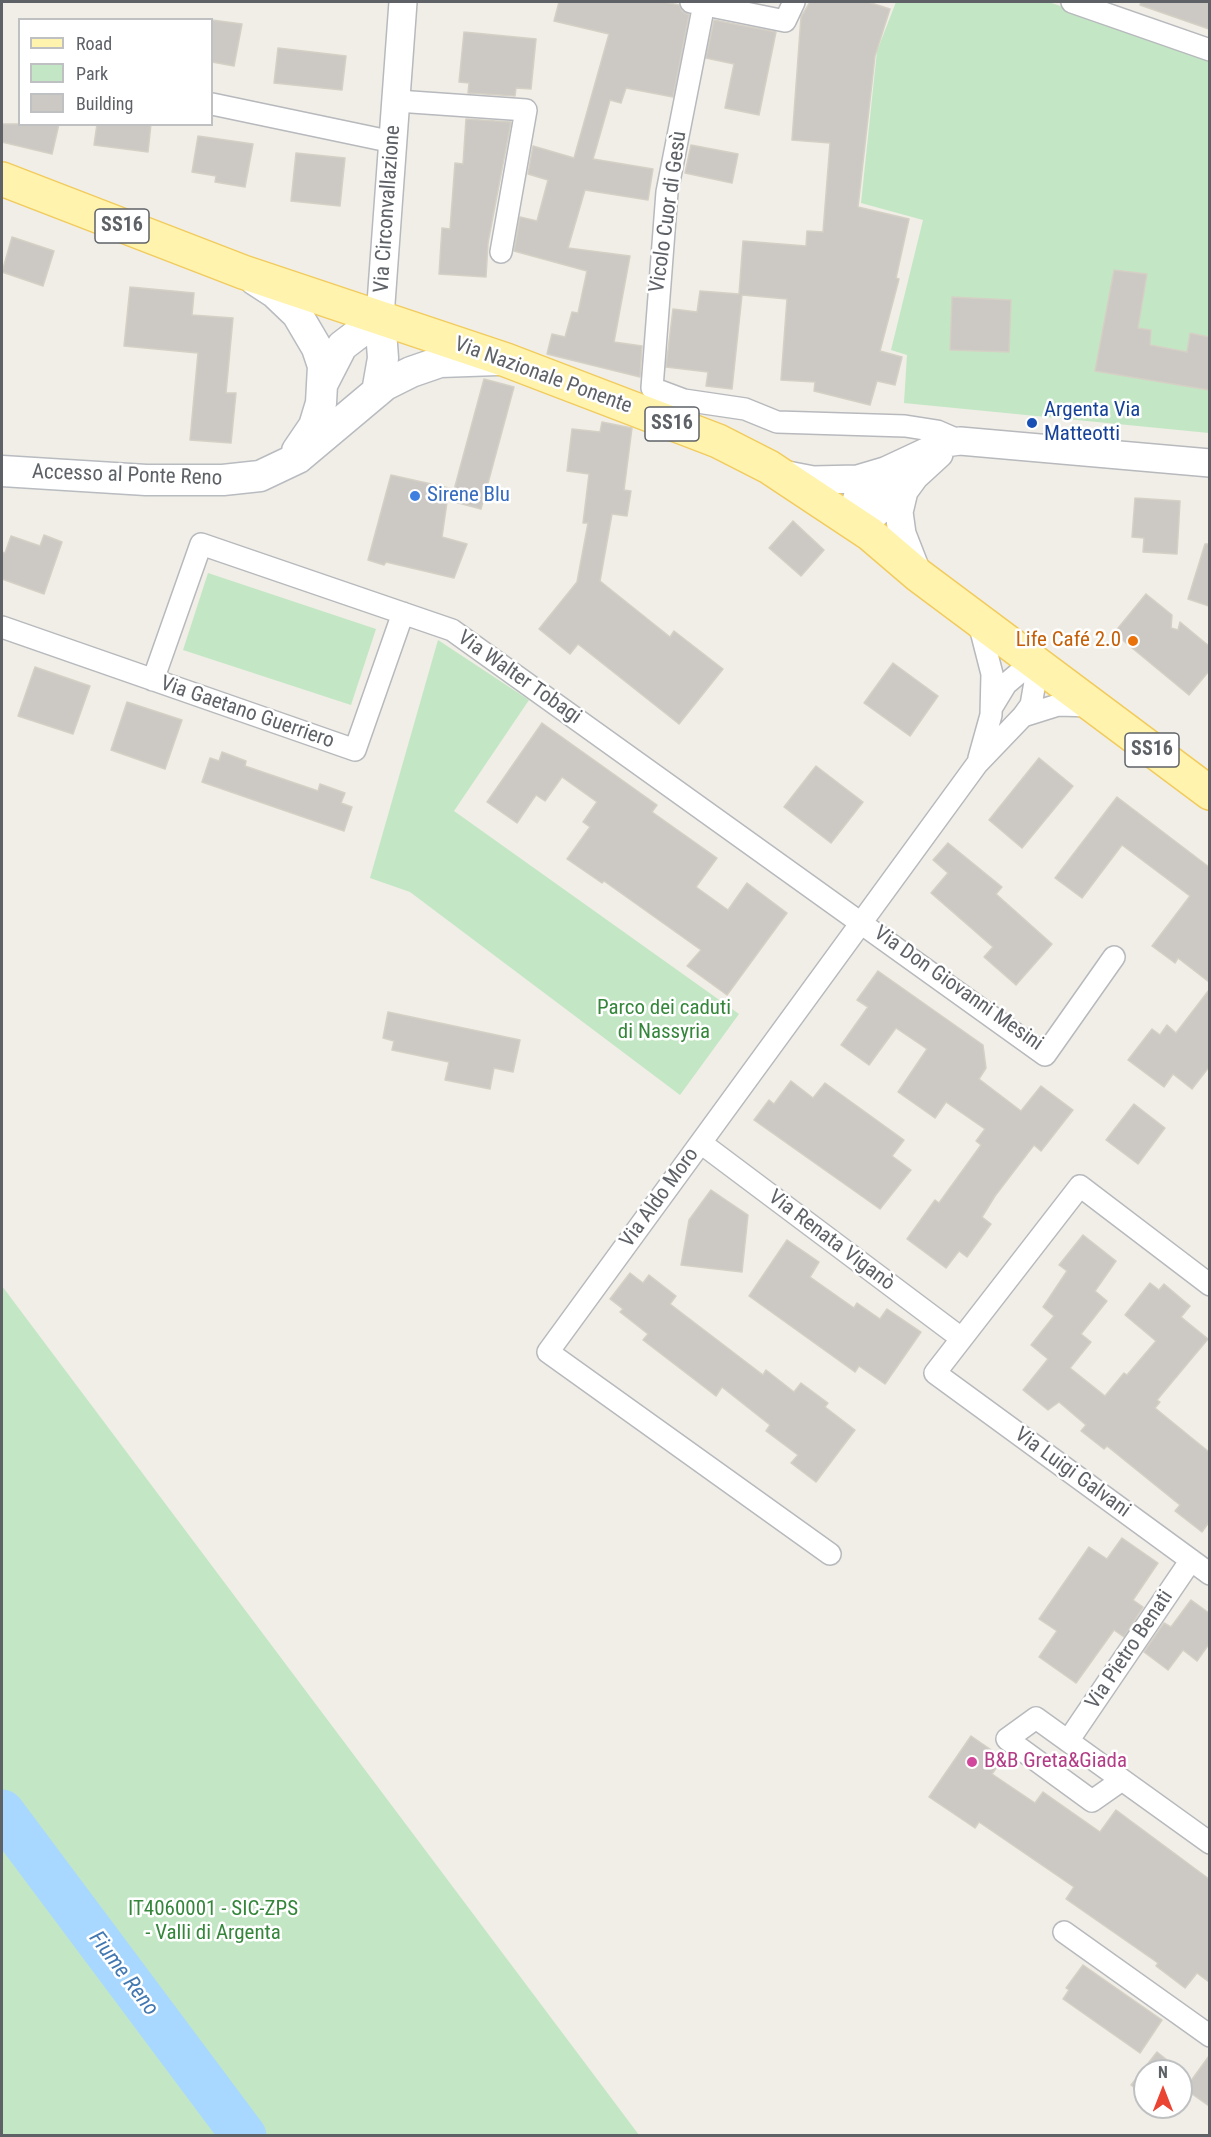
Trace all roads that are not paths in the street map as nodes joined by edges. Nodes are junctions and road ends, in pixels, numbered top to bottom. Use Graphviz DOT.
graph roads {
  1 [pos="403,2"];
  2 [pos="794,2"];
  3 [pos="1072,2"];
  4 [pos="698,3"];
  5 [pos="1209,50"];
  6 [pos="397,101"];
  7 [pos="213,104"];
  8 [pos="393,142"];
  9 [pos="2,179"];
  10 [pos="501,252"];
  11 [pos="243,272"];
  12 [pos="380,317"];
  13 [pos="506,360"];
  14 [pos="323,383"];
  15 [pos="377,392"];
  16 [pos="960,441"];
  17 [pos="1209,463"];
  18 [pos="286,464"];
  19 [pos="2,471"];
  20 [pos="885,471"];
  21 [pos="780,473"];
  22 [pos="909,484"];
  23 [pos="850,521"];
  24 [pos="918,575"];
  25 [pos="966,610"];
  26 [pos="403,613"];
  27 [pos="2,627"];
  28 [pos="1038,665"];
  29 [pos="153,680"];
  30 [pos="1095,706"];
  31 [pos="992,707"];
  32 [pos="1023,716"];
  33 [pos="977,764"];
  34 [pos="1209,793"];
  35 [pos="862,922"];
  36 [pos="1114,957"];
  37 [pos="701,1143"];
  38 [pos="1209,1285"];
  39 [pos="961,1338"];
  40 [pos="830,1554"];
  41 [pos="1191,1560"];
  42 [pos="1209,1574"];
  43 [pos="1068,1741"];
  44 [pos="1122,1780"];
  45 [pos="1209,1843"];
  46 [pos="1064,1932"];
  47 [pos="1209,2036"];
  1 -- 6 [label="street, Via Circonvallazione"];
  2 -- 4 [label="street"];
  3 -- 5 [label="street"];
  4 -- 16 [label="street, Vicolo Cuor di Gesù"];
  6 -- 8 [label="street, Via Circonvallazione"];
  6 -- 10 [label="street, Via Circonvallazione"];
  7 -- 8 [label="street"];
  8 -- 12 [label="street, Via Circonvallazione"];
  9 -- 11 [label="main road, Via Nazionale Ponente / SS16"];
  11 -- 12 [label="main road, Via Nazionale Ponente / SS16"];
  11 -- 14 [label="main road, Accesso al Ponte Reno"];
  12 -- 13 [label="main road, Via Nazionale Ponente / SS16"];
  12 -- 14 [label="main road, Accesso al Ponte Reno"];
  12 -- 15 [label="main road"];
  13 -- 15 [label="main road, Accesso al Ponte Reno"];
  13 -- 21 [label="main road, Via Nazionale Ponente / SS16"];
  14 -- 18 [label="main road, Accesso al Ponte Reno"];
  15 -- 18 [label="main road, Accesso al Ponte Reno"];
  16 -- 17 [label="street"];
  16 -- 20 [label="street"];
  16 -- 22 [label="street"];
  18 -- 19 [label="main road, Accesso al Ponte Reno"];
  20 -- 21 [label="street"];
  20 -- 23 [label="street"];
  21 -- 23 [label="main road, Via Nazionale Ponente / SS16"];
  22 -- 23 [label="street"];
  22 -- 24 [label="street"];
  23 -- 24 [label="main road, Via Nazionale Ponente / SS16"];
  24 -- 25 [label="main road, Via Nazionale Ponente / SS16"];
  25 -- 28 [label="main road, Via Nazionale Ponente / SS16"];
  25 -- 31 [label="street, Via Aldo Moro"];
  26 -- 29 [label="street, Via Walter Tobagi"];
  26 -- 29 [label="street, Via Gaetano Guerriero"];
  26 -- 35 [label="street, Via Walter Tobagi"];
  27 -- 29 [label="street, Via Gaetano Guerriero"];
  28 -- 30 [label="main road, Via Nazionale Ponente / SS16"];
  28 -- 31 [label="street, Via Aldo Moro"];
  28 -- 32 [label="street, Via Aldo Moro"];
  30 -- 32 [label="street, Via Aldo Moro"];
  30 -- 34 [label="main road, Via Nazionale Ponente / SS16"];
  31 -- 33 [label="street, Via Aldo Moro"];
  32 -- 33 [label="street, Via Aldo Moro"];
  33 -- 35 [label="street, Via Aldo Moro"];
  35 -- 36 [label="street, Via Don Giovanni Mesini"];
  35 -- 37 [label="street, Via Aldo Moro"];
  37 -- 39 [label="street, Via Renata Viganò"];
  37 -- 40 [label="street, Via Aldo Moro"];
  38 -- 39 [label="street"];
  39 -- 41 [label="street, Via Luigi Galvani"];
  41 -- 42 [label="street, Via Luigi Galvani"];
  41 -- 43 [label="street, Via Pietro Benati"];
  43 -- 44 [label="street"];
  43 -- 44 [label="street"];
  44 -- 45 [label="street"];
  46 -- 47 [label="street"];
}
